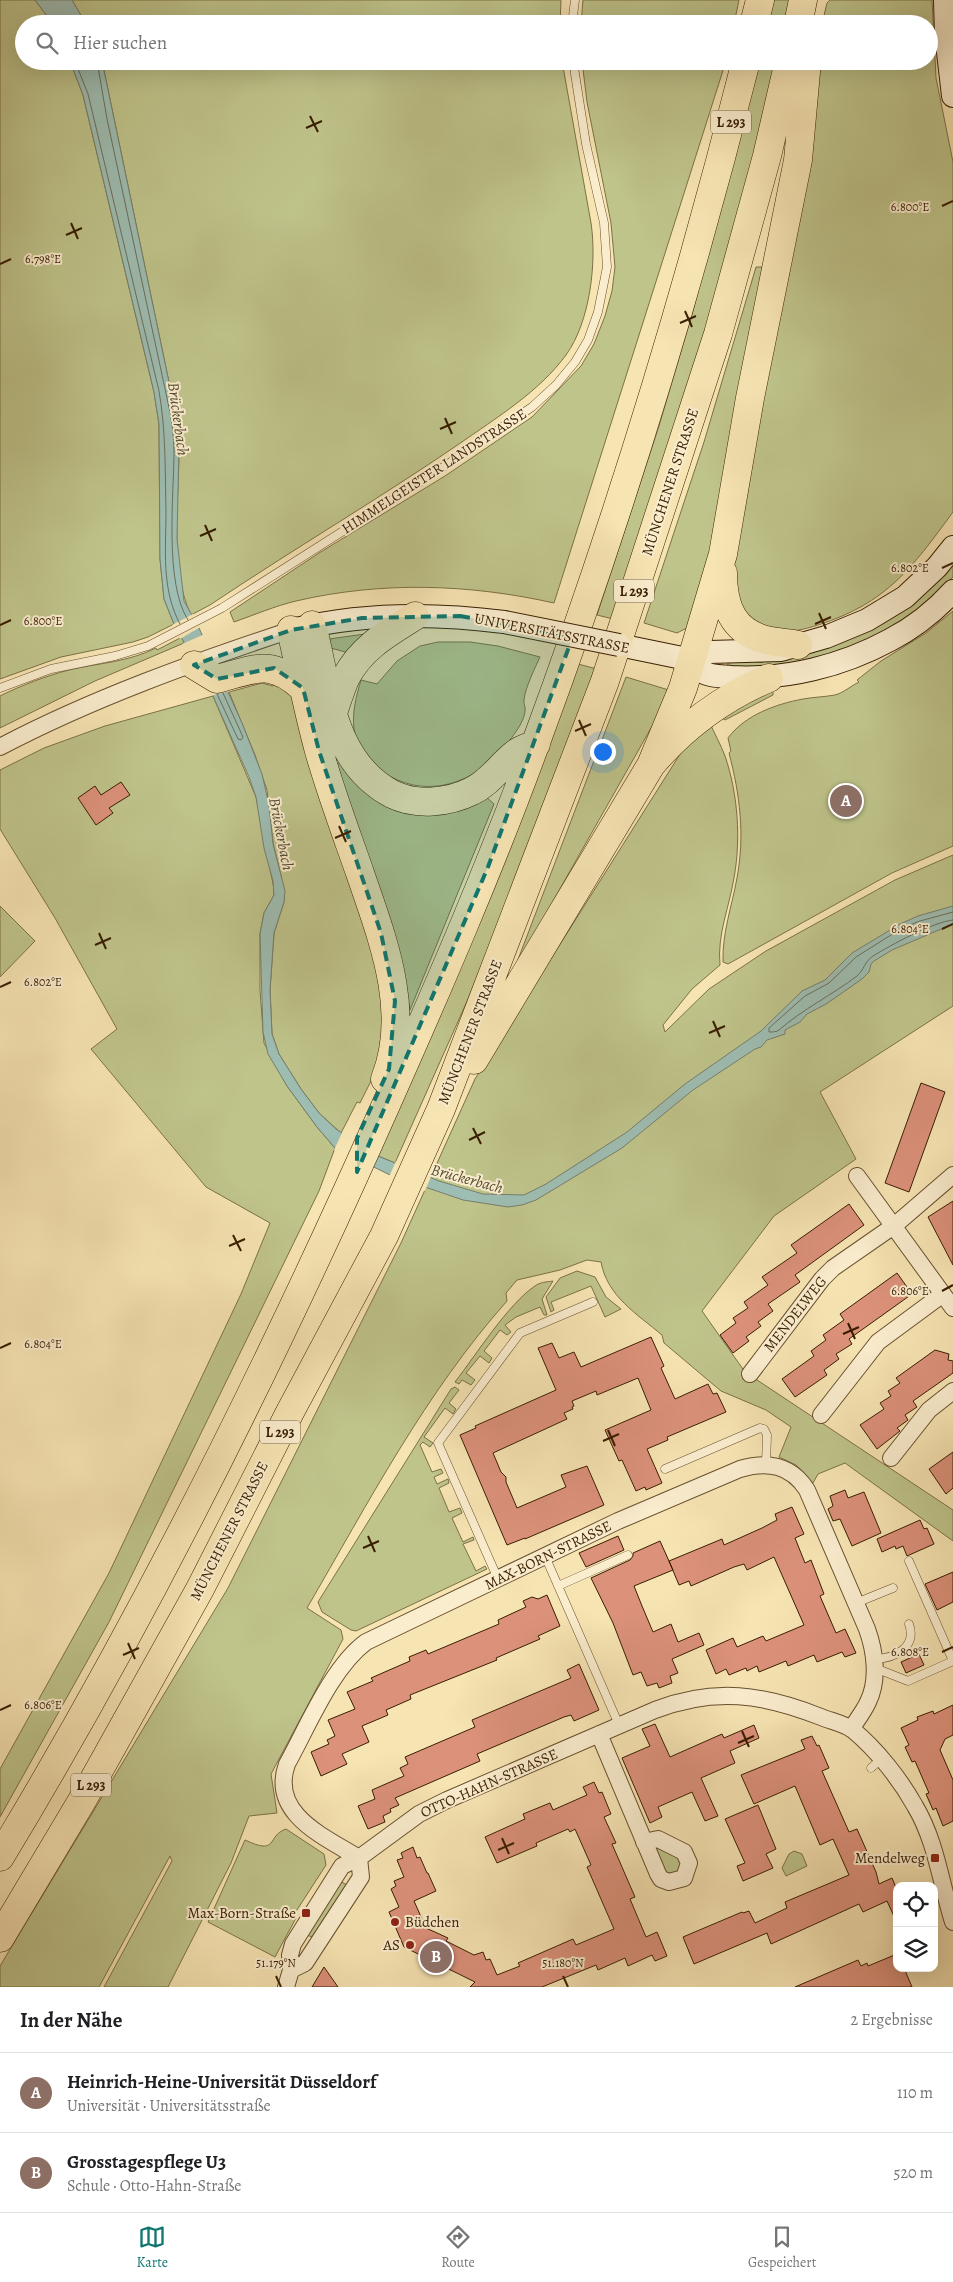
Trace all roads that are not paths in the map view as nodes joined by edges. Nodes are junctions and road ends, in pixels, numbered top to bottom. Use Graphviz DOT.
graph roads {
  1 [pos="574,0"];
  2 [pos="760,0"];
  3 [pos="803,0"];
  4 [pos="818,0"];
  5 [pos="945,0"];
  6 [pos="573,15"];
  7 [pos="756,15"];
  8 [pos="800,15"];
  9 [pos="815,15"];
  10 [pos="953,34"];
  11 [pos="574,70"];
  12 [pos="744,70"];
  13 [pos="787,70"];
  14 [pos="806,70"];
  15 [pos="953,96"];
  16 [pos="953,548"];
  17 [pos="723,554"];
  18 [pos="265,569"];
  19 [pos="270,576"];
  20 [pos="953,591"];
  21 [pos="416,616"];
  22 [pos="302,627"];
  23 [pos="798,645"];
  24 [pos="252,657"];
  25 [pos="692,660"];
  26 [pos="194,665"];
  27 [pos="769,678"];
  28 [pos="0,688"];
  29 [pos="304,688"];
  30 [pos="333,713"];
  31 [pos="536,744"];
  32 [pos="0,748"];
  33 [pos="650,765"];
  34 [pos="441,1109"];
  35 [pos="377,1112"];
  36 [pos="857,1176"];
  37 [pos="950,1178"];
  38 [pos="895,1226"];
  39 [pos="943,1294"];
  40 [pos="593,1302"];
  41 [pos="953,1308"];
  42 [pos="750,1374"];
  43 [pos="953,1390"];
  44 [pos="821,1415"];
  45 [pos="891,1458"];
  46 [pos="766,1464"];
  47 [pos="665,1469"];
  48 [pos="628,1555"];
  49 [pos="545,1556"];
  50 [pos="910,1561"];
  51 [pos="498,1579"];
  52 [pos="558,1586"];
  53 [pos="893,1588"];
  54 [pos="856,1603"];
  55 [pos="909,1624"];
  56 [pos="875,1663"];
  57 [pos="619,1725"];
  58 [pos="851,1729"];
  59 [pos="599,1734"];
  60 [pos="644,1842"];
  61 [pos="0,1857"];
  62 [pos="359,1858"];
  63 [pos="953,1922"];
  64 [pos="0,1938"];
  65 [pos="286,1987"];
  1 -- 6 [label="lane"];
  2 -- 7 [label="highway"];
  3 -- 8 [label="highway"];
  4 -- 9 [label="highway"];
  5 -- 10 [label="lane"];
  5 -- 15 [label="street"];
  11 -- 19 [label="lane, HIMMELGEISTER LANDSTRASSE"];
  12 -- 31 [label="highway, L 293"];
  13 -- 34 [label="highway, MÜNCHENER STRASSE / L 293"];
  14 -- 17 [label="highway"];
  16 -- 23 [label="street, UNIVERSITÄTSSTRASSE"];
  17 -- 23 [label="highway"];
  17 -- 25 [label="highway"];
  18 -- 19 [label="lane"];
  19 -- 28 [label="lane, HIMMELGEISTER LANDSTRASSE"];
  20 -- 27 [label="street, UNIVERSITÄTSSTRASSE"];
  21 -- 22 [label="street, UNIVERSITÄTSSTRASSE"];
  21 -- 25 [label="street, UNIVERSITÄTSSTRASSE, bridge"];
  21 -- 30 [label="highway"];
  22 -- 24 [label="street"];
  22 -- 29 [label="highway"];
  22 -- 30 [label="highway"];
  23 -- 25 [label="street, UNIVERSITÄTSSTRASSE"];
  24 -- 26 [label="highway"];
  24 -- 29 [label="highway"];
  25 -- 27 [label="street, UNIVERSITÄTSSTRASSE"];
  25 -- 33 [label="highway"];
  26 -- 32 [label="street"];
  27 -- 33 [label="highway"];
  29 -- 35 [label="highway"];
  30 -- 31 [label="highway"];
  31 -- 35 [label="highway, L 293"];
  33 -- 34 [label="highway"];
  34 -- 64 [label="highway, MÜNCHENER STRASSE / L 293"];
  35 -- 61 [label="highway, L 293"];
  36 -- 38 [label="street"];
  37 -- 38 [label="street, MENDELWEG"];
  38 -- 39 [label="street"];
  38 -- 42 [label="street, MENDELWEG"];
  39 -- 41 [label="street"];
  39 -- 44 [label="street"];
  40 -- 51 [label="lane"];
  43 -- 45 [label="street"];
  46 -- 47 [label="lane"];
  46 -- 49 [label="street, MAX-BORN-STRASSE"];
  46 -- 54 [label="street, MAX-BORN-STRASSE"];
  48 -- 52 [label="lane"];
  49 -- 51 [label="street, MAX-BORN-STRASSE"];
  49 -- 52 [label="lane"];
  50 -- 56 [label="lane"];
  51 -- 62 [label="street, MAX-BORN-STRASSE"];
  52 -- 57 [label="lane"];
  53 -- 54 [label="lane"];
  54 -- 56 [label="street, MAX-BORN-STRASSE"];
  55 -- 56 [label="lane"];
  56 -- 58 [label="street, MAX-BORN-STRASSE"];
  57 -- 58 [label="street, OTTO-HAHN-STRASSE"];
  57 -- 59 [label="street, OTTO-HAHN-STRASSE"];
  58 -- 63 [label="street, OTTO-HAHN-STRASSE"];
  59 -- 60 [label="street"];
  59 -- 62 [label="street, OTTO-HAHN-STRASSE"];
  62 -- 65 [label="street"];
}
